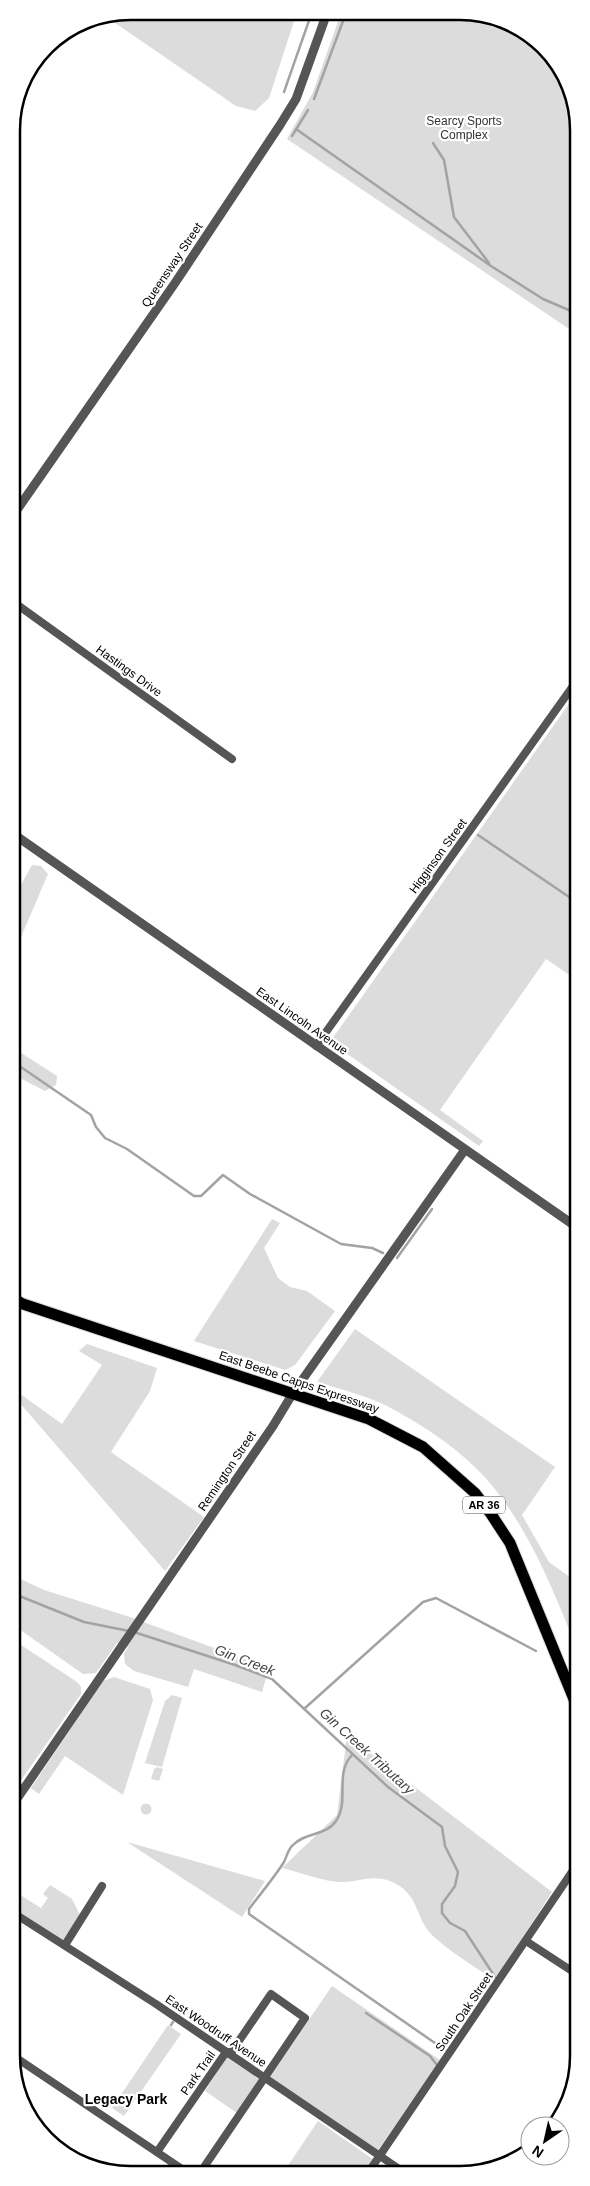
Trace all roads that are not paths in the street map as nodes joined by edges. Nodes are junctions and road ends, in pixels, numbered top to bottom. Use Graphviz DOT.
graph roads {
  1 [pos="324,20"];
  2 [pos="20,506"];
  3 [pos="20,607"];
  4 [pos="570,690"];
  5 [pos="232,758"];
  6 [pos="20,839"];
  7 [pos="316,1046"];
  8 [pos="464,1151"];
  9 [pos="570,1223"];
  10 [pos="20,1302"];
  11 [pos="293,1393"];
  12 [pos="570,1689"];
  13 [pos="20,1794"];
  14 [pos="570,1874"];
  15 [pos="102,1886"];
  16 [pos="20,1917"];
  17 [pos="526,1941"];
  18 [pos="65,1945"];
  19 [pos="570,1970"];
  20 [pos="228,2053"];
  21 [pos="20,2061"];
  22 [pos="264,2078"];
  23 [pos="157,2152"];
  24 [pos="380,2156"];
  25 [pos="178,2166"];
  26 [pos="205,2166"];
  27 [pos="373,2166"];
  28 [pos="394,2166"];
  1 -- 2 [label="street, Queensway Street"];
  3 -- 5 [label="street, Hastings Drive"];
  4 -- 7 [label="street, Higginson Street"];
  6 -- 7 [label="street, East Lincoln Avenue"];
  7 -- 8 [label="street, East Lincoln Avenue"];
  8 -- 9 [label="street, East Lincoln Avenue"];
  8 -- 11 [label="street, Remington Street"];
  10 -- 11 [label="main road, East Beebe Capps Expressway / AR 36"];
  11 -- 12 [label="main road, East Beebe Capps Expressway / AR 36"];
  11 -- 13 [label="street, Remington Street"];
  14 -- 17 [label="street, South Oak Street"];
  15 -- 18 [label="street"];
  16 -- 18 [label="street, East Woodruff Avenue"];
  17 -- 19 [label="street"];
  17 -- 24 [label="street, South Oak Street"];
  18 -- 20 [label="street, East Woodruff Avenue"];
  20 -- 22 [label="street, East Woodruff Avenue"];
  20 -- 22 [label="street, Park Trail"];
  20 -- 23 [label="street, Park Trail"];
  21 -- 23 [label="street"];
  22 -- 24 [label="street, East Woodruff Avenue"];
  22 -- 26 [label="street"];
  23 -- 25 [label="street"];
  24 -- 27 [label="street, South Oak Street"];
  24 -- 28 [label="street, East Woodruff Avenue"];
}
